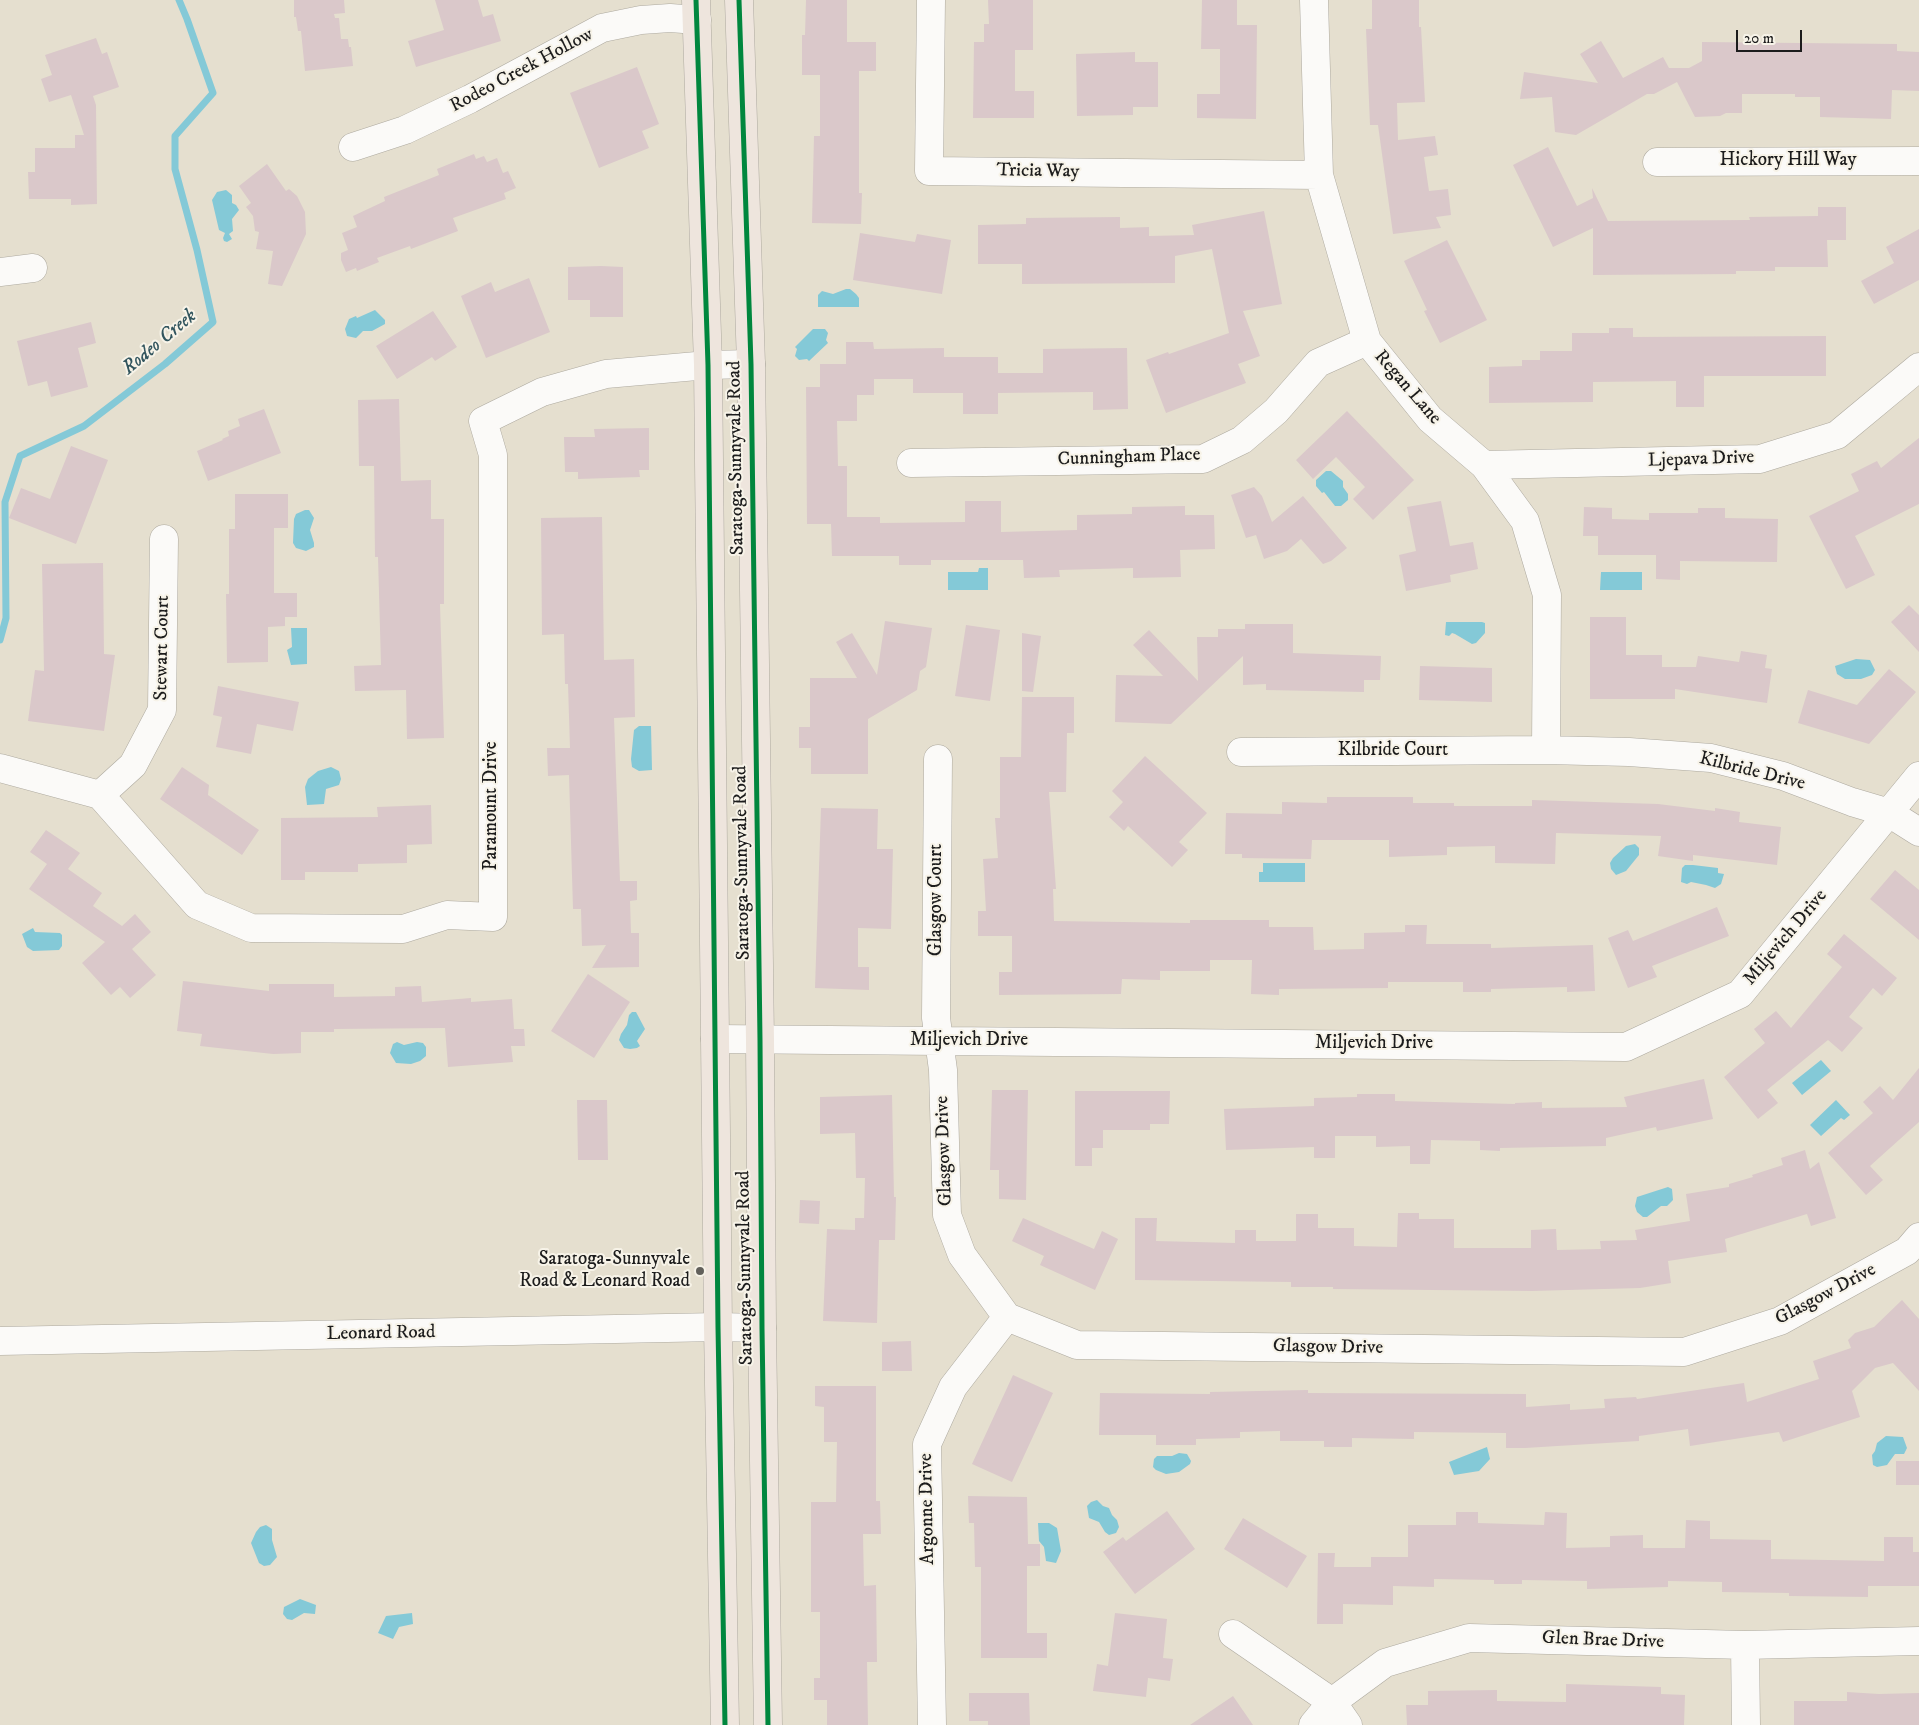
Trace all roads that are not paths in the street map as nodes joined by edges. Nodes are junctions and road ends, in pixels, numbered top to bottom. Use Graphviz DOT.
graph roads {
  1 [pos="739,0"];
  2 [pos="931,0"];
  3 [pos="1314,0"];
  4 [pos="696,10"];
  5 [pos="353,147"];
  6 [pos="1919,160"];
  7 [pos="1657,162"];
  8 [pos="1319,175"];
  9 [pos="33,268"];
  10 [pos="0,272"];
  11 [pos="1367,341"];
  12 [pos="751,364"];
  13 [pos="708,365"];
  14 [pos="1919,367"];
  15 [pos="911,463"];
  16 [pos="1484,465"];
  17 [pos="164,539"];
  18 [pos="1546,750"];
  19 [pos="1240,752"];
  20 [pos="938,760"];
  21 [pos="0,768"];
  22 [pos="1919,776"];
  23 [pos="100,795"];
  24 [pos="1889,813"];
  25 [pos="1919,832"];
  26 [pos="715,1039"];
  27 [pos="760,1040"];
  28 [pos="939,1040"];
  29 [pos="1915,1249"];
  30 [pos="1007,1317"];
  31 [pos="718,1327"];
  32 [pos="762,1328"];
  33 [pos="0,1341"];
  34 [pos="1232,1634"];
  35 [pos="1919,1641"];
  36 [pos="1745,1645"];
  37 [pos="1332,1702"];
  38 [pos="725,1725"];
  39 [pos="768,1725"];
  40 [pos="932,1725"];
  41 [pos="1313,1725"];
  42 [pos="1348,1725"];
  43 [pos="1746,1725"];
  1 -- 12 [label="main road, Saratoga-Sunnyvale Road"];
  2 -- 8 [label="street, Tricia Way"];
  3 -- 8 [label="street, Regan Lane"];
  4 -- 5 [label="street, Rodeo Creek Hollow"];
  4 -- 13 [label="main road, Saratoga-Sunnyvale Road"];
  6 -- 7 [label="street, Hickory Hill Way"];
  8 -- 11 [label="street, Regan Lane"];
  9 -- 10 [label="street"];
  11 -- 15 [label="street, Cunningham Place"];
  11 -- 16 [label="street, Regan Lane"];
  12 -- 13 [label="street, Paramount Drive"];
  12 -- 27 [label="main road, Saratoga-Sunnyvale Road"];
  13 -- 23 [label="street, Paramount Drive"];
  13 -- 26 [label="main road, Saratoga-Sunnyvale Road"];
  14 -- 16 [label="street, Ljepava Drive"];
  16 -- 18 [label="street, Regan Lane"];
  17 -- 23 [label="street, Stewart Court"];
  18 -- 19 [label="street, Kilbride Court"];
  18 -- 24 [label="street, Kilbride Drive"];
  20 -- 28 [label="street, Glasgow Court"];
  21 -- 23 [label="street"];
  22 -- 24 [label="street, Miljevich Drive"];
  24 -- 25 [label="street, Kilbride Drive"];
  24 -- 28 [label="street, Miljevich Drive"];
  26 -- 27 [label="street, Miljevich Drive"];
  26 -- 31 [label="main road, Saratoga-Sunnyvale Road"];
  27 -- 28 [label="street, Miljevich Drive"];
  27 -- 32 [label="main road, Saratoga-Sunnyvale Road"];
  28 -- 30 [label="street, Glasgow Drive"];
  29 -- 30 [label="street, Glasgow Drive"];
  30 -- 40 [label="street, Argonne Drive"];
  31 -- 32 [label="street, Leonard Road"];
  31 -- 33 [label="street, Leonard Road"];
  31 -- 38 [label="main road, Saratoga-Sunnyvale Road"];
  32 -- 39 [label="main road, Saratoga-Sunnyvale Road"];
  34 -- 37 [label="street"];
  35 -- 36 [label="street, Glen Brae Drive"];
  36 -- 37 [label="street, Glen Brae Drive"];
  36 -- 43 [label="street"];
  37 -- 41 [label="street, Glen Brae Drive"];
  37 -- 42 [label="street"];
}
